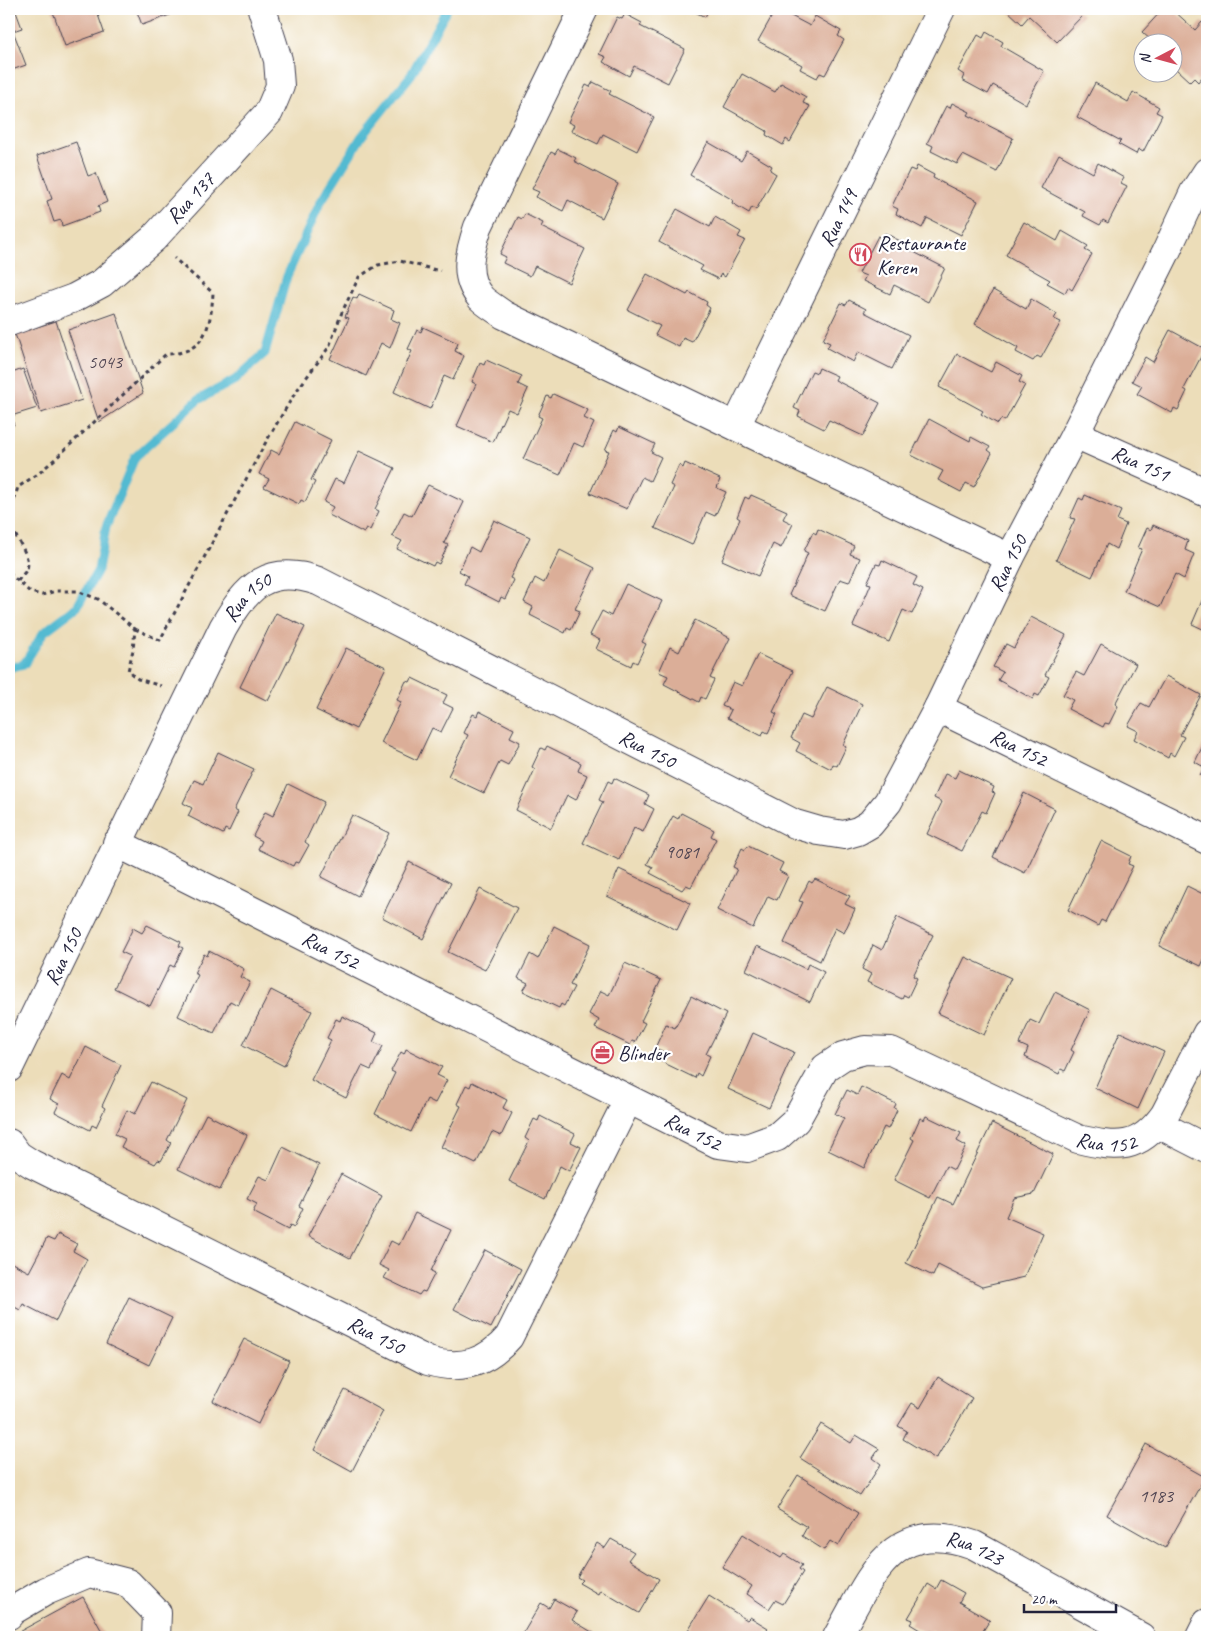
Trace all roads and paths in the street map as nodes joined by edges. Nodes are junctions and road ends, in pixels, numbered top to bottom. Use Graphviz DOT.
graph roads {
  1 [pos="262,9"];
  2 [pos="584,9"];
  3 [pos="941,9"];
  4 [pos="1207,172"];
  5 [pos="153,239"];
  6 [pos="472,286"];
  7 [pos="9,322"];
  8 [pos="736,426"];
  9 [pos="1075,434"];
  10 [pos="1207,493"];
  11 [pos="1010,558"];
  12 [pos="9,573"];
  13 [pos="18,581"];
  14 [pos="135,629"];
  15 [pos="190,695"];
  16 [pos="938,708"];
  17 [pos="1207,840"];
  18 [pos="117,843"];
  19 [pos="1207,1032"];
  20 [pos="9,1068"];
  21 [pos="628,1100"];
  22 [pos="1158,1124"];
  23 [pos="9,1144"];
  24 [pos="1207,1149"];
  25 [pos="9,1615"];
  26 [pos="1207,1623"];
  27 [pos="156,1637"];
  28 [pos="838,1637"];
  29 [pos="1141,1637"];
  30 [pos="1200,1637"];
  1 -- 5 [label="street, Rua 137"];
  2 -- 6 [label="street"];
  3 -- 8 [label="street, Rua 149"];
  4 -- 9 [label="street, Rua 150"];
  5 -- 7 [label="street, Rua 137"];
  5 -- 13 [label="path"];
  6 -- 8 [label="street"];
  6 -- 14 [label="path"];
  8 -- 11 [label="street"];
  9 -- 10 [label="street, Rua 151"];
  9 -- 11 [label="street, Rua 150"];
  11 -- 16 [label="street, Rua 150"];
  12 -- 13 [label="path"];
  13 -- 14 [label="path"];
  14 -- 15 [label="path"];
  15 -- 16 [label="street, Rua 150"];
  15 -- 18 [label="street, Rua 150"];
  16 -- 17 [label="street, Rua 152"];
  18 -- 20 [label="street, Rua 150"];
  18 -- 21 [label="street, Rua 152"];
  19 -- 22 [label="street, Rua 152"];
  21 -- 22 [label="street, Rua 152"];
  21 -- 23 [label="street, Rua 150"];
  22 -- 24 [label="street"];
  25 -- 27 [label="street"];
  26 -- 30 [label="street"];
  28 -- 29 [label="street, Rua 123"];
}
